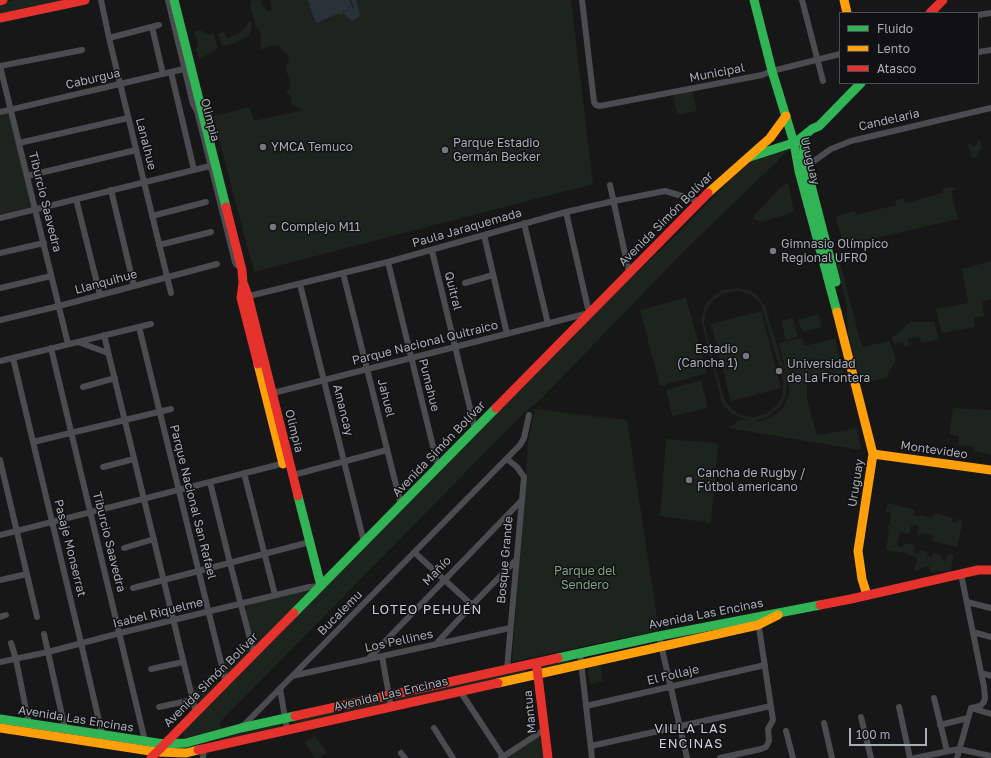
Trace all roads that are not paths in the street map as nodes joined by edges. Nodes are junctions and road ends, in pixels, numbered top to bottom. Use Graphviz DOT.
graph roads {
  1 [pos="3,0"];
  2 [pos="85,0"];
  3 [pos="101,0"];
  4 [pos="168,0"];
  5 [pos="174,0"];
  6 [pos="582,0"];
  7 [pos="754,0"];
  8 [pos="802,0"];
  9 [pos="844,0"];
  10 [pos="943,0"];
  11 [pos="0,1"];
  12 [pos="848,12"];
  13 [pos="931,12"];
  14 [pos="991,13"];
  15 [pos="979,15"];
  16 [pos="0,18"];
  17 [pos="159,25"];
  18 [pos="152,27"];
  19 [pos="108,38"];
  20 [pos="82,50"];
  21 [pos="991,50"];
  22 [pos="979,52"];
  23 [pos="839,54"];
  24 [pos="817,60"];
  25 [pos="188,68"];
  26 [pos="0,69"];
  27 [pos="772,71"];
  28 [pos="171,72"];
  29 [pos="163,74"];
  30 [pos="823,81"];
  31 [pos="120,84"];
  32 [pos="852,84"];
  33 [pos="860,84"];
  34 [pos="991,108"];
  35 [pos="11,110"];
  36 [pos="0,112"];
  37 [pos="786,116"];
  38 [pos="128,118"];
  39 [pos="809,133"];
  40 [pos="19,143"];
  41 [pos="795,143"];
  42 [pos="136,150"];
  43 [pos="745,159"];
  44 [pos="804,165"];
  45 [pos="213,166"];
  46 [pos="194,170"];
  47 [pos="27,176"];
  48 [pos="144,182"];
  49 [pos="610,185"];
  50 [pos="111,190"];
  51 [pos="76,199"];
  52 [pos="614,201"];
  53 [pos="699,201"];
  54 [pos="206,202"];
  55 [pos="35,209"];
  56 [pos="566,212"];
  57 [pos="152,216"];
  58 [pos="0,218"];
  59 [pos="524,224"];
  60 [pos="211,232"];
  61 [pos="484,235"];
  62 [pos="44,243"];
  63 [pos="159,245"];
  64 [pos="432,251"];
  65 [pos="0,253"];
  66 [pos="388,262"];
  67 [pos="217,264"];
  68 [pos="629,272"];
  69 [pos="343,273"];
  70 [pos="493,275"];
  71 [pos="51,276"];
  72 [pos="167,277"];
  73 [pos="465,283"];
  74 [pos="300,284"];
  75 [pos="134,286"];
  76 [pos="0,288"];
  77 [pos="171,293"];
  78 [pos="100,295"];
  79 [pos="245,297"];
  80 [pos="59,306"];
  81 [pos="589,313"];
  82 [pos="0,320"];
  83 [pos="151,324"];
  84 [pos="548,324"];
  85 [pos="139,327"];
  86 [pos="506,334"];
  87 [pos="104,335"];
  88 [pos="77,342"];
  89 [pos="68,344"];
  90 [pos="455,347"];
  91 [pos="51,348"];
  92 [pos="108,353"];
  93 [pos="13,358"];
  94 [pos="411,358"];
  95 [pos="0,361"];
  96 [pos="367,369"];
  97 [pos="115,378"];
  98 [pos="324,380"];
  99 [pos="83,387"];
  100 [pos="269,394"];
  101 [pos="171,409"];
  102 [pos="160,412"];
  103 [pos="529,415"];
  104 [pos="125,420"];
  105 [pos="474,430"];
  106 [pos="71,433"];
  107 [pos="33,442"];
  108 [pos="387,450"];
  109 [pos="873,454"];
  110 [pos="134,459"];
  111 [pos="507,459"];
  112 [pos="0,460"];
  113 [pos="345,461"];
  114 [pos="286,463"];
  115 [pos="103,467"];
  116 [pos="438,467"];
  117 [pos="991,470"];
  118 [pos="244,474"];
  119 [pos="293,475"];
  120 [pos="210,482"];
  121 [pos="179,490"];
  122 [pos="144,499"];
  123 [pos="522,500"];
  124 [pos="401,505"];
  125 [pos="90,512"];
  126 [pos="52,522"];
  127 [pos="17,531"];
  128 [pos="0,535"];
  129 [pos="154,539"];
  130 [pos="310,542"];
  131 [pos="364,542"];
  132 [pos="124,548"];
  133 [pos="415,552"];
  134 [pos="265,554"];
  135 [pos="516,560"];
  136 [pos="230,563"];
  137 [pos="991,570"];
  138 [pos="199,571"];
  139 [pos="27,574"];
  140 [pos="961,574"];
  141 [pos="444,579"];
  142 [pos="862,579"];
  143 [pos="0,580"];
  144 [pos="164,580"];
  145 [pos="321,586"];
  146 [pos="133,588"];
  147 [pos="887,590"];
  148 [pos="275,595"];
  149 [pos="867,597"];
  150 [pos="851,599"];
  151 [pos="834,602"];
  152 [pos="967,602"];
  153 [pos="241,603"];
  154 [pos="472,605"];
  155 [pos="991,608"];
  156 [pos="208,612"];
  157 [pos="37,617"];
  158 [pos="173,620"];
  159 [pos="758,620"];
  160 [pos="510,628"];
  161 [pos="973,632"];
  162 [pos="120,633"];
  163 [pos="44,634"];
  164 [pos="659,636"];
  165 [pos="991,637"];
  166 [pos="11,643"];
  167 [pos="82,643"];
  168 [pos="435,645"];
  169 [pos="662,646"];
  170 [pos="48,652"];
  171 [pos="580,653"];
  172 [pos="254,654"];
  173 [pos="382,656"];
  174 [pos="16,659"];
  175 [pos="368,659"];
  176 [pos="0,662"];
  177 [pos="183,662"];
  178 [pos="536,663"];
  179 [pos="581,664"];
  180 [pos="765,665"];
  181 [pos="151,669"];
  182 [pos="507,669"];
  183 [pos="982,673"];
  184 [pos="538,674"];
  185 [pos="292,676"];
  186 [pos="991,676"];
  187 [pos="226,683"];
  188 [pos="671,686"];
  189 [pos="280,688"];
  190 [pos="460,692"];
  191 [pos="389,695"];
  192 [pos="934,698"];
  193 [pos="192,700"];
  194 [pos="586,706"];
  195 [pos="771,706"];
  196 [pos="159,707"];
  197 [pos="391,707"];
  198 [pos="899,707"];
  199 [pos="971,708"];
  200 [pos="196,713"];
  201 [pos="991,714"];
  202 [pos="861,717"];
  203 [pos="285,718"];
  204 [pos="968,718"];
  205 [pos="0,719"];
  206 [pos="824,723"];
  207 [pos="940,725"];
  208 [pos="680,726"];
  209 [pos="0,728"];
  210 [pos="28,728"];
  211 [pos="181,728"];
  212 [pos="241,728"];
  213 [pos="434,728"];
  214 [pos="64,729"];
  215 [pos="287,730"];
  216 [pos="544,730"];
  217 [pos="786,732"];
  218 [pos="103,739"];
  219 [pos="145,741"];
  220 [pos="164,744"];
  221 [pos="591,746"];
  222 [pos="135,748"];
  223 [pos="959,749"];
  224 [pos="187,751"];
  225 [pos="947,751"];
  226 [pos="204,753"];
  227 [pos="154,755"];
  228 [pos="991,756"];
  229 [pos="140,758"];
  230 [pos="453,758"];
  231 [pos="503,758"];
  232 [pos="548,758"];
  233 [pos="592,758"];
  234 [pos="687,758"];
  235 [pos="720,758"];
  236 [pos="793,758"];
  237 [pos="832,758"];
  238 [pos="870,758"];
  239 [pos="910,758"];
  240 [pos="915,758"];
  241 [pos="957,758"];
  1 -- 11 [label="main road"];
  2 -- 16 [label="main road"];
  3 -- 19 [label="street, Lanalhue"];
  4 -- 25 [label="street, Olimpia"];
  5 -- 25 [label="main road, Olimpia"];
  6 -- 27 [label="street, Municipal"];
  7 -- 27 [label="main road, Uruguay"];
  8 -- 24 [label="street"];
  9 -- 12 [label="main road"];
  10 -- 13 [label="main road"];
  14 -- 15 [label="street"];
  17 -- 18 [label="street"];
  18 -- 19 [label="street"];
  18 -- 29 [label="street"];
  19 -- 31 [label="street, Lanalhue"];
  20 -- 26 [label="street"];
  21 -- 22 [label="street"];
  23 -- 24 [label="street, Municipal"];
  24 -- 27 [label="street, Municipal"];
  24 -- 30 [label="street"];
  25 -- 28 [label="street, Caburgua"];
  25 -- 45 [label="main road, Olimpia"];
  26 -- 35 [label="street, Tiburcio Saavedra"];
  27 -- 37 [label="main road, Uruguay"];
  28 -- 29 [label="street, Caburgua"];
  28 -- 46 [label="street"];
  29 -- 31 [label="street, Caburgua"];
  31 -- 35 [label="street, Caburgua"];
  31 -- 38 [label="street, Lanalhue"];
  32 -- 39 [label="main road"];
  33 -- 39 [label="main road, Avenida Simón Bolívar"];
  34 -- 44 [label="street, Candelaria"];
  35 -- 36 [label="street, Caburgua"];
  35 -- 40 [label="street, Tiburcio Saavedra"];
  37 -- 41 [label="main road, Uruguay"];
  37 -- 43 [label="main road, Avenida Simón Bolívar"];
  38 -- 40 [label="street"];
  38 -- 42 [label="street, Lanalhue"];
  39 -- 41 [label="main road, Avenida Simón Bolívar"];
  39 -- 44 [label="main road, Uruguay"];
  40 -- 47 [label="street, Tiburcio Saavedra"];
  41 -- 43 [label="main road, Avenida Simón Bolívar"];
  41 -- 44 [label="main road, Uruguay"];
  41 -- 44 [label="main road"];
  42 -- 47 [label="street"];
  42 -- 48 [label="street, Lanalhue"];
  43 -- 53 [label="main road, Avenida Simón Bolívar"];
  44 -- 109 [label="main road, Uruguay"];
  45 -- 46 [label="street"];
  45 -- 79 [label="main road, Olimpia"];
  46 -- 48 [label="street"];
  47 -- 55 [label="street, Tiburcio Saavedra"];
  48 -- 50 [label="street"];
  48 -- 57 [label="street, Lanalhue"];
  49 -- 52 [label="street"];
  50 -- 51 [label="street"];
  50 -- 75 [label="street"];
  51 -- 55 [label="street"];
  51 -- 78 [label="street"];
  52 -- 53 [label="street, Paula Jaraquemada"];
  52 -- 56 [label="street, Paula Jaraquemada"];
  52 -- 68 [label="street"];
  53 -- 68 [label="main road, Avenida Simón Bolívar"];
  54 -- 57 [label="street"];
  55 -- 58 [label="street"];
  55 -- 62 [label="street, Tiburcio Saavedra"];
  56 -- 59 [label="street, Paula Jaraquemada"];
  56 -- 81 [label="street"];
  57 -- 63 [label="street, Lanalhue"];
  59 -- 61 [label="street, Paula Jaraquemada"];
  59 -- 84 [label="street"];
  60 -- 63 [label="street"];
  61 -- 64 [label="street, Paula Jaraquemada"];
  61 -- 70 [label="street"];
  62 -- 65 [label="street"];
  62 -- 71 [label="street, Tiburcio Saavedra"];
  63 -- 72 [label="street, Lanalhue"];
  64 -- 66 [label="street, Paula Jaraquemada"];
  64 -- 90 [label="street, Quitral"];
  66 -- 69 [label="street, Paula Jaraquemada"];
  66 -- 94 [label="street, Pumahue"];
  67 -- 72 [label="street, Llanquihue"];
  68 -- 81 [label="main road, Avenida Simón Bolívar"];
  69 -- 74 [label="street, Paula Jaraquemada"];
  69 -- 96 [label="street, Jahuel"];
  70 -- 73 [label="street"];
  70 -- 86 [label="street"];
  71 -- 76 [label="street"];
  71 -- 80 [label="street, Tiburcio Saavedra"];
  72 -- 75 [label="street, Llanquihue"];
  72 -- 77 [label="street, Lanalhue"];
  74 -- 79 [label="street, Paula Jaraquemada"];
  74 -- 98 [label="street, Amancay"];
  75 -- 78 [label="street, Llanquihue"];
  78 -- 80 [label="street, Llanquihue"];
  79 -- 100 [label="main road, Olimpia"];
  80 -- 82 [label="street, Llanquihue"];
  80 -- 89 [label="street, Tiburcio Saavedra"];
  81 -- 84 [label="street, Parque Nacional Quitraico"];
  81 -- 105 [label="main road, Avenida Simón Bolívar"];
  83 -- 85 [label="street"];
  84 -- 86 [label="street, Parque Nacional Quitraico"];
  85 -- 87 [label="street"];
  85 -- 102 [label="street, Parque Nacional San Rafael"];
  86 -- 90 [label="street, Parque Nacional Quitraico"];
  87 -- 88 [label="street"];
  87 -- 92 [label="street"];
  88 -- 89 [label="street"];
  88 -- 92 [label="street"];
  89 -- 91 [label="street"];
  90 -- 94 [label="street, Parque Nacional Quitraico"];
  90 -- 105 [label="street, Quitral"];
  91 -- 93 [label="street"];
  91 -- 106 [label="street, Tiburcio Saavedra"];
  92 -- 97 [label="street"];
  93 -- 95 [label="street"];
  93 -- 107 [label="street, Pasaje Monserrat"];
  94 -- 96 [label="street, Parque Nacional Quitraico"];
  94 -- 116 [label="street, Pumahue"];
  96 -- 98 [label="street, Parque Nacional Quitraico"];
  96 -- 108 [label="street, Jahuel"];
  97 -- 99 [label="street"];
  97 -- 104 [label="street"];
  98 -- 100 [label="street, Parque Nacional Quitraico"];
  98 -- 113 [label="street, Amancay"];
  100 -- 114 [label="main road, Olimpia"];
  101 -- 102 [label="street"];
  102 -- 104 [label="street"];
  102 -- 121 [label="street, Parque Nacional San Rafael"];
  103 -- 111 [label="street, Bucalemu"];
  104 -- 106 [label="street"];
  104 -- 110 [label="street"];
  105 -- 116 [label="main road, Avenida Simón Bolívar"];
  106 -- 107 [label="street"];
  106 -- 125 [label="street, Tiburcio Saavedra"];
  107 -- 126 [label="street, Pasaje Monserrat"];
  108 -- 113 [label="street"];
  108 -- 124 [label="street, Jahuel"];
  109 -- 117 [label="main road, Montevideo"];
  109 -- 142 [label="main road, Uruguay"];
  110 -- 115 [label="street"];
  110 -- 122 [label="street"];
  111 -- 123 [label="street, Bosque Grande"];
  111 -- 133 [label="street, Bucalemu"];
  112 -- 127 [label="street"];
  113 -- 119 [label="street"];
  113 -- 131 [label="street, Amancay"];
  114 -- 118 [label="street"];
  114 -- 119 [label="main road, Olimpia"];
  116 -- 124 [label="main road, Avenida Simón Bolívar"];
  118 -- 120 [label="street"];
  118 -- 134 [label="street"];
  119 -- 130 [label="main road, Olimpia"];
  120 -- 121 [label="street"];
  120 -- 136 [label="street"];
  121 -- 122 [label="street"];
  121 -- 138 [label="street, Parque Nacional San Rafael"];
  122 -- 125 [label="street"];
  122 -- 129 [label="street"];
  123 -- 135 [label="street, Bosque Grande"];
  123 -- 141 [label="street, Mañío"];
  124 -- 131 [label="main road, Avenida Simón Bolívar"];
  125 -- 126 [label="street"];
  125 -- 162 [label="street, Tiburcio Saavedra"];
  126 -- 127 [label="street"];
  126 -- 167 [label="street, Pasaje Monserrat"];
  127 -- 128 [label="street"];
  127 -- 139 [label="street"];
  129 -- 132 [label="street"];
  129 -- 144 [label="street"];
  130 -- 134 [label="street"];
  130 -- 145 [label="main road, Olimpia"];
  131 -- 145 [label="main road, Avenida Simón Bolívar"];
  133 -- 141 [label="street"];
  133 -- 185 [label="street, Bucalemu"];
  134 -- 136 [label="street"];
  134 -- 148 [label="street"];
  135 -- 154 [label="street"];
  135 -- 160 [label="street, Bosque Grande"];
  136 -- 138 [label="street"];
  136 -- 153 [label="street"];
  137 -- 140 [label="main road, Avenida Las Encinas"];
  138 -- 144 [label="street"];
  138 -- 156 [label="street, Parque Nacional San Rafael"];
  139 -- 143 [label="street"];
  139 -- 157 [label="street"];
  140 -- 147 [label="main road, Avenida Las Encinas"];
  140 -- 152 [label="street"];
  141 -- 154 [label="street"];
  141 -- 175 [label="street, Mañío"];
  142 -- 147 [label="main road"];
  142 -- 149 [label="main road, Uruguay"];
  142 -- 150 [label="main road"];
  144 -- 146 [label="street"];
  144 -- 158 [label="street"];
  145 -- 148 [label="street, Isabel Riquelme"];
  145 -- 172 [label="main road, Avenida Simón Bolívar"];
  147 -- 149 [label="main road, Avenida Las Encinas"];
  148 -- 153 [label="street, Isabel Riquelme"];
  149 -- 150 [label="main road, Avenida Las Encinas"];
  149 -- 151 [label="main road, Avenida Las Encinas"];
  150 -- 151 [label="main road, Avenida Las Encinas"];
  151 -- 159 [label="main road, Avenida Las Encinas"];
  152 -- 155 [label="street"];
  152 -- 161 [label="street"];
  153 -- 156 [label="street, Isabel Riquelme"];
  153 -- 172 [label="street"];
  154 -- 168 [label="street"];
  156 -- 158 [label="street, Isabel Riquelme"];
  156 -- 187 [label="street, Parque Nacional San Rafael"];
  158 -- 162 [label="street, Isabel Riquelme"];
  158 -- 177 [label="street"];
  159 -- 164 [label="main road, Avenida Las Encinas"];
  159 -- 169 [label="main road, Avenida Las Encinas"];
  159 -- 180 [label="street"];
  160 -- 168 [label="street, Los Pellines"];
  160 -- 182 [label="street, Bosque Grande"];
  161 -- 165 [label="street"];
  161 -- 183 [label="street"];
  162 -- 167 [label="street, Isabel Riquelme"];
  162 -- 219 [label="street, Tiburcio Saavedra"];
  163 -- 170 [label="street"];
  164 -- 169 [label="street"];
  164 -- 171 [label="main road, Avenida Las Encinas"];
  166 -- 174 [label="street"];
  167 -- 170 [label="street, Isabel Riquelme"];
  167 -- 218 [label="street, Pasaje Monserrat"];
  168 -- 173 [label="street, Los Pellines"];
  169 -- 179 [label="main road, Avenida Las Encinas"];
  169 -- 188 [label="street"];
  170 -- 174 [label="street, Isabel Riquelme"];
  170 -- 214 [label="street"];
  171 -- 178 [label="main road, Avenida Las Encinas"];
  171 -- 179 [label="street"];
  172 -- 187 [label="main road, Avenida Simón Bolívar"];
  173 -- 175 [label="street, Los Pellines"];
  173 -- 191 [label="street"];
  174 -- 176 [label="street, Isabel Riquelme"];
  174 -- 210 [label="street"];
  175 -- 185 [label="street, Los Pellines"];
  177 -- 181 [label="street"];
  177 -- 193 [label="street"];
  178 -- 182 [label="main road, Avenida Las Encinas"];
  178 -- 184 [label="main road, Mantua"];
  179 -- 184 [label="main road, Avenida Las Encinas"];
  179 -- 194 [label="street"];
  180 -- 188 [label="street, El Follaje"];
  180 -- 195 [label="street"];
  182 -- 191 [label="main road, Avenida Las Encinas"];
  183 -- 186 [label="street"];
  183 -- 199 [label="street"];
  184 -- 190 [label="main road, Avenida Las Encinas"];
  184 -- 216 [label="main road, Mantua"];
  185 -- 189 [label="street, Bucalemu"];
  187 -- 200 [label="main road, Avenida Simón Bolívar"];
  188 -- 194 [label="street, El Follaje"];
  188 -- 208 [label="street"];
  189 -- 203 [label="street"];
  189 -- 212 [label="street, Bucalemu"];
  190 -- 197 [label="main road, Avenida Las Encinas"];
  190 -- 231 [label="street"];
  191 -- 197 [label="street"];
  191 -- 203 [label="main road, Avenida Las Encinas"];
  192 -- 207 [label="street"];
  193 -- 196 [label="street"];
  193 -- 200 [label="street"];
  194 -- 221 [label="street"];
  195 -- 208 [label="street"];
  195 -- 235 [label="street"];
  197 -- 215 [label="main road, Avenida Las Encinas"];
  198 -- 239 [label="street"];
  199 -- 201 [label="street"];
  199 -- 204 [label="street"];
  200 -- 211 [label="main road, Avenida Simón Bolívar"];
  202 -- 238 [label="street"];
  203 -- 212 [label="main road, Avenida Las Encinas"];
  203 -- 215 [label="street"];
  204 -- 207 [label="street"];
  204 -- 223 [label="street"];
  205 -- 210 [label="main road, Avenida Las Encinas"];
  206 -- 237 [label="street"];
  207 -- 225 [label="street"];
  208 -- 221 [label="street"];
  208 -- 234 [label="street"];
  209 -- 210 [label="main road, Avenida Las Encinas"];
  210 -- 214 [label="main road, Avenida Las Encinas"];
  210 -- 218 [label="main road, Avenida Las Encinas"];
  211 -- 220 [label="main road, Avenida Simón Bolívar"];
  211 -- 224 [label="main road"];
  212 -- 224 [label="main road, Avenida Las Encinas"];
  213 -- 230 [label="street"];
  214 -- 218 [label="main road, Avenida Las Encinas"];
  215 -- 226 [label="main road, Avenida Las Encinas"];
  216 -- 231 [label="street"];
  216 -- 232 [label="main road, Mantua"];
  217 -- 236 [label="street"];
  218 -- 219 [label="main road, Avenida Las Encinas"];
  218 -- 222 [label="main road, Avenida Las Encinas"];
  219 -- 220 [label="main road, Avenida Las Encinas"];
  220 -- 224 [label="main road, Avenida Las Encinas"];
  220 -- 227 [label="main road, Avenida Simón Bolívar"];
  221 -- 233 [label="street"];
  222 -- 227 [label="main road, Avenida Las Encinas"];
  222 -- 229 [label="main road"];
  223 -- 225 [label="street"];
  223 -- 228 [label="street"];
  223 -- 241 [label="street"];
  224 -- 226 [label="main road, Avenida Las Encinas"];
  224 -- 227 [label="main road, Avenida Las Encinas"];
  225 -- 240 [label="street"];
}
